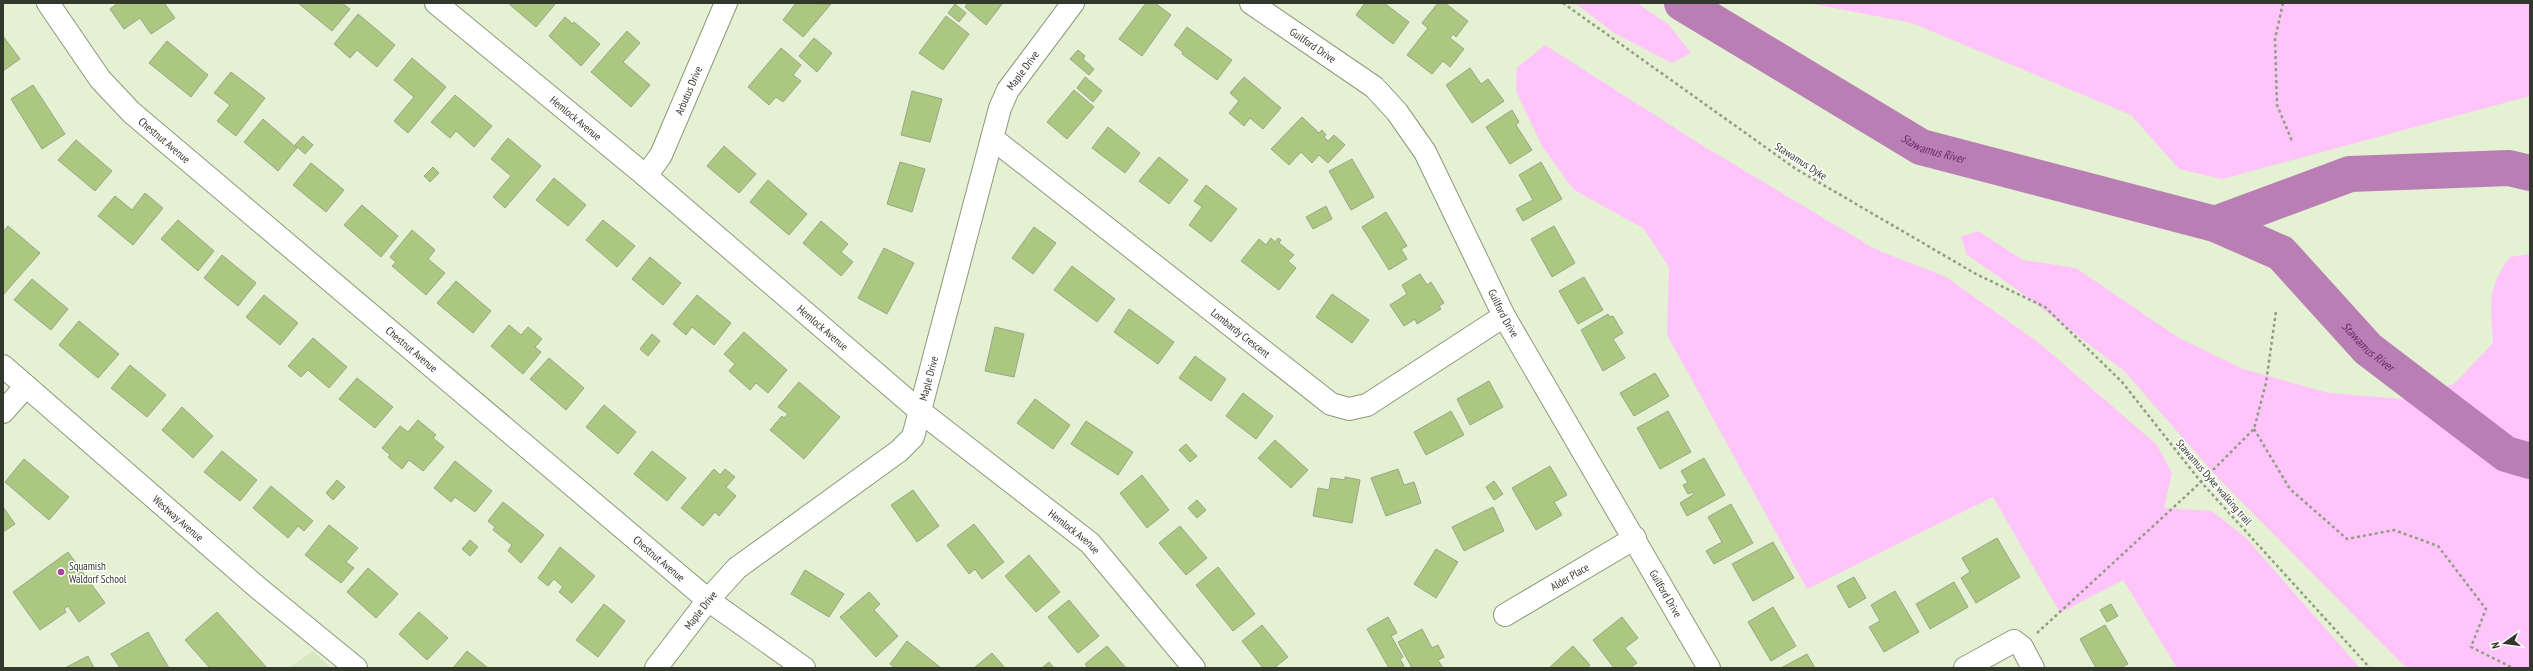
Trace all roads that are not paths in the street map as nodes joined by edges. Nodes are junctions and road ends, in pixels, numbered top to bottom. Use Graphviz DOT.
graph roads {
  1 [pos="48,3"];
  2 [pos="436,3"];
  3 [pos="726,3"];
  4 [pos="1073,3"];
  5 [pos="1251,3"];
  6 [pos="992,138"];
  7 [pos="646,176"];
  8 [pos="1504,316"];
  9 [pos="3,366"];
  10 [pos="26,386"];
  11 [pos="3,412"];
  12 [pos="921,412"];
  13 [pos="1635,538"];
  14 [pos="708,600"];
  15 [pos="1505,615"];
  16 [pos="356,668"];
  17 [pos="656,668"];
  18 [pos="804,668"];
  19 [pos="1194,668"];
  20 [pos="1709,668"];
  21 [pos="1965,668"];
  22 [pos="2033,668"];
  1 -- 14 [label="street, Chestnut Avenue"];
  2 -- 7 [label="street, Hemlock Avenue"];
  3 -- 7 [label="street, Arbutus Drive"];
  4 -- 6 [label="street, Maple Drive"];
  5 -- 8 [label="street, Guilford Drive"];
  6 -- 8 [label="street, Lombardy Crescent"];
  6 -- 12 [label="street, Maple Drive"];
  7 -- 12 [label="street, Hemlock Avenue"];
  8 -- 13 [label="street, Guilford Drive"];
  9 -- 10 [label="street, Westway Avenue"];
  10 -- 11 [label="street"];
  10 -- 16 [label="street, Westway Avenue"];
  12 -- 14 [label="street, Maple Drive"];
  12 -- 19 [label="street, Hemlock Avenue"];
  13 -- 15 [label="street, Alder Place"];
  13 -- 20 [label="street, Guilford Drive"];
  14 -- 17 [label="street, Maple Drive"];
  14 -- 18 [label="street, Chestnut Avenue"];
  21 -- 22 [label="street"];
}
